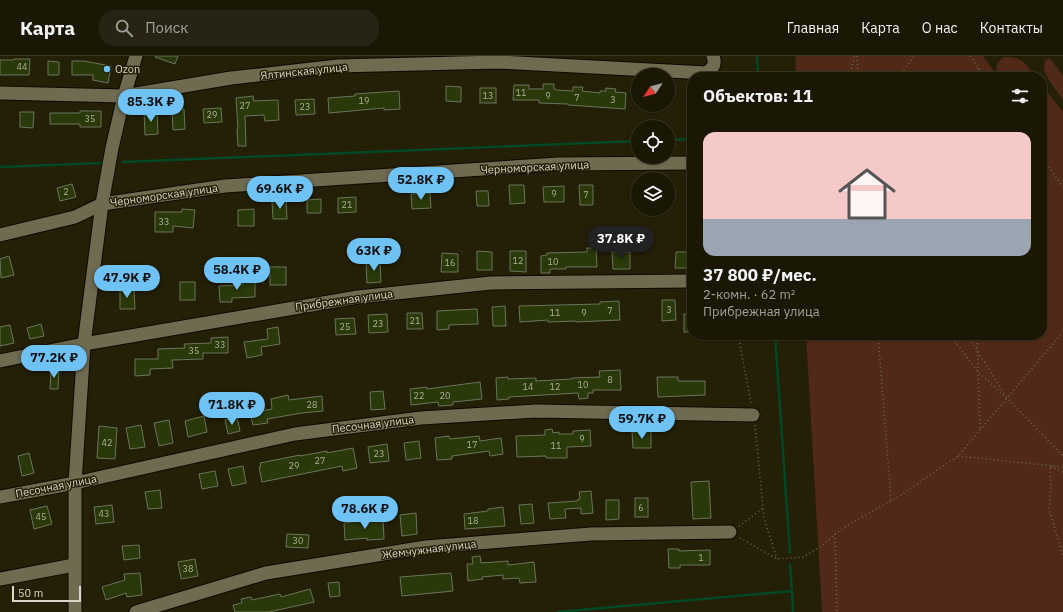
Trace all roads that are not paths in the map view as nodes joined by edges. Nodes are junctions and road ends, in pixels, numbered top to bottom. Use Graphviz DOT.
graph roads {
  1 [pos="136,56"];
  2 [pos="713,56"];
  3 [pos="687,72"];
  4 [pos="708,72"];
  5 [pos="0,94"];
  6 [pos="124,96"];
  7 [pos="687,163"];
  8 [pos="102,204"];
  9 [pos="0,235"];
  10 [pos="687,281"];
  11 [pos="84,344"];
  12 [pos="0,361"];
  13 [pos="754,415"];
  14 [pos="75,483"];
  15 [pos="0,497"];
  16 [pos="730,532"];
  17 [pos="74,566"];
  18 [pos="0,579"];
  19 [pos="75,612"];
  20 [pos="136,612"];
  1 -- 6 [label="street"];
  2 -- 4 [label="street, Ялтинская улица"];
  3 -- 6 [label="street, Ялтинская улица"];
  5 -- 6 [label="street, Ялтинская улица"];
  6 -- 8 [label="street"];
  7 -- 8 [label="street, Черноморская улица"];
  8 -- 9 [label="street, Черноморская улица"];
  8 -- 11 [label="street"];
  10 -- 11 [label="street, Прибрежная улица"];
  11 -- 12 [label="street, Прибрежная улица"];
  11 -- 14 [label="street"];
  13 -- 14 [label="street, Песочная улица"];
  14 -- 15 [label="street, Песочная улица"];
  14 -- 17 [label="street"];
  16 -- 20 [label="street, Жемчужная улица"];
  17 -- 18 [label="street"];
  17 -- 19 [label="street"];
}
